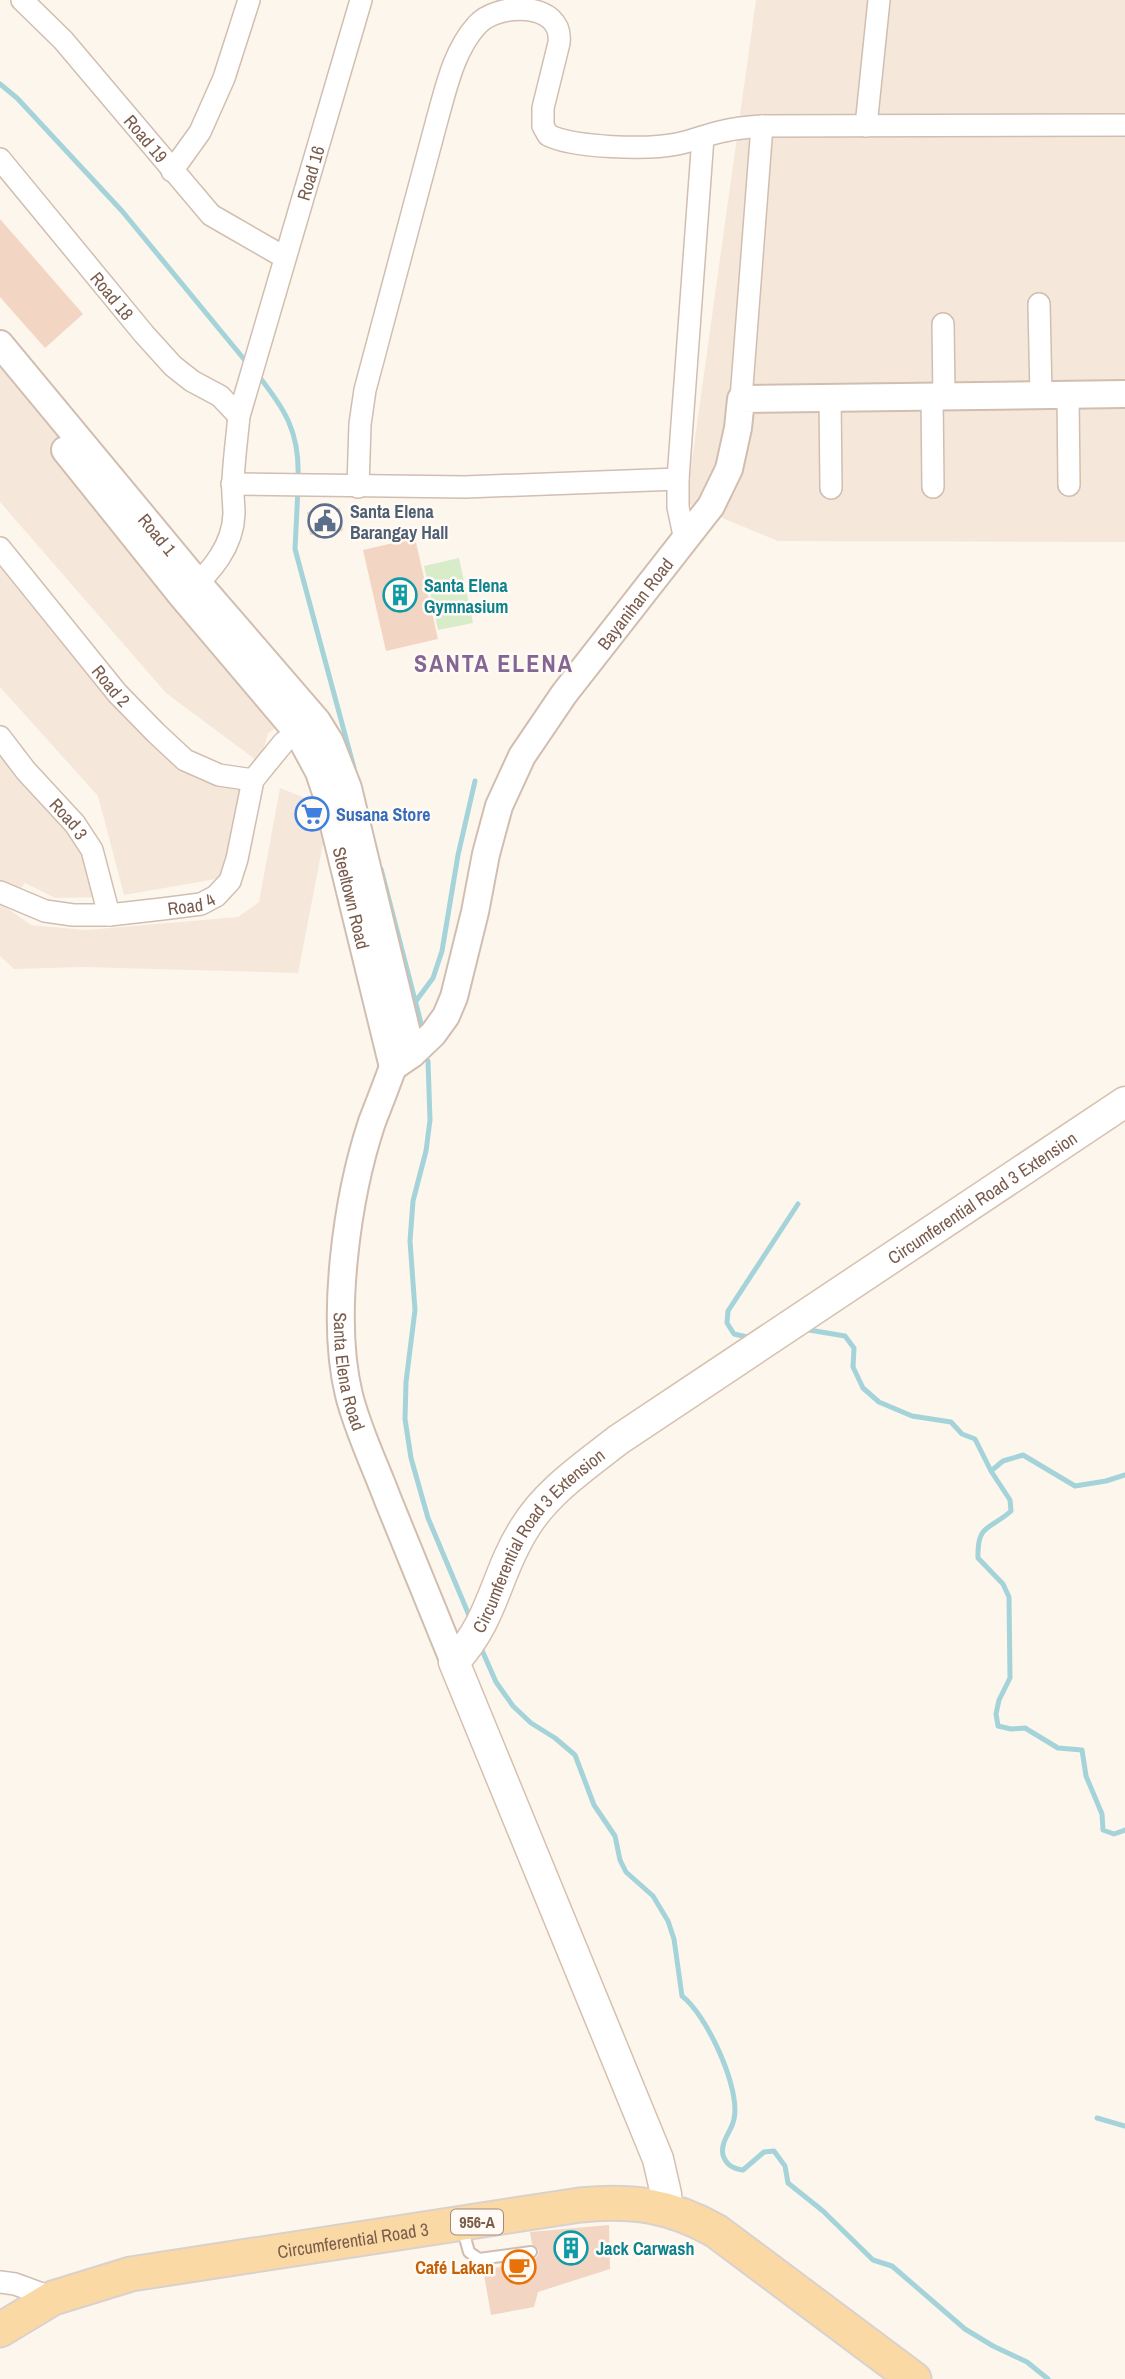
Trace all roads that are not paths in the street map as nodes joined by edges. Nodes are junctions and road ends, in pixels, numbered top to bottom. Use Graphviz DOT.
graph roads {
  1 [pos="22,0"];
  2 [pos="249,0"];
  3 [pos="361,0"];
  4 [pos="880,0"];
  5 [pos="1125,125"];
  6 [pos="762,126"];
  7 [pos="866,126"];
  8 [pos="703,136"];
  9 [pos="0,159"];
  10 [pos="172,172"];
  11 [pos="284,257"];
  12 [pos="1039,304"];
  13 [pos="943,324"];
  14 [pos="0,344"];
  15 [pos="0,369"];
  16 [pos="1125,394"];
  17 [pos="1041,395"];
  18 [pos="1068,395"];
  19 [pos="938,396"];
  20 [pos="830,398"];
  21 [pos="741,399"];
  22 [pos="239,416"];
  23 [pos="678,479"];
  24 [pos="232,484"];
  25 [pos="1069,485"];
  26 [pos="358,487"];
  27 [pos="933,487"];
  28 [pos="831,488"];
  29 [pos="685,540"];
  30 [pos="0,548"];
  31 [pos="190,589"];
  32 [pos="307,727"];
  33 [pos="0,737"];
  34 [pos="253,780"];
  35 [pos="0,892"];
  36 [pos="109,915"];
  37 [pos="403,1061"];
  38 [pos="1125,1102"];
  39 [pos="454,1662"];
  40 [pos="667,2209"];
  41 [pos="462,2225"];
  42 [pos="531,2252"];
  43 [pos="0,2282"];
  44 [pos="53,2298"];
  45 [pos="0,2330"];
  46 [pos="914,2379"];
  1 -- 10 [label="street, Road 19"];
  2 -- 10 [label="street"];
  3 -- 11 [label="street, Road 16"];
  4 -- 7 [label="street"];
  5 -- 7 [label="street"];
  6 -- 7 [label="street"];
  6 -- 8 [label="street"];
  6 -- 21 [label="street, Bayanihan Road"];
  8 -- 23 [label="street"];
  8 -- 26 [label="street"];
  9 -- 22 [label="street, Road 18"];
  10 -- 11 [label="street, Road 19"];
  11 -- 22 [label="street, Road 16"];
  12 -- 17 [label="street"];
  13 -- 19 [label="street"];
  14 -- 31 [label="street, Road 1"];
  15 -- 31 [label="street, Road 1"];
  16 -- 18 [label="street"];
  17 -- 18 [label="street"];
  17 -- 19 [label="street"];
  18 -- 25 [label="street"];
  19 -- 20 [label="street"];
  19 -- 27 [label="street"];
  20 -- 21 [label="street"];
  20 -- 28 [label="street"];
  21 -- 29 [label="street, Bayanihan Road"];
  22 -- 24 [label="street, Road 16"];
  23 -- 26 [label="street"];
  23 -- 29 [label="street"];
  24 -- 26 [label="street"];
  24 -- 31 [label="street, Road 16"];
  29 -- 37 [label="street, Bayanihan Road"];
  30 -- 34 [label="street, Road 2"];
  31 -- 32 [label="street, Road 1"];
  32 -- 34 [label="street, Road 4"];
  32 -- 37 [label="street, Steeltown Road"];
  33 -- 36 [label="street, Road 3"];
  34 -- 36 [label="street, Road 4"];
  35 -- 36 [label="street, Road 4"];
  37 -- 39 [label="street, Santa Elena Road"];
  38 -- 39 [label="main road, Circumferential Road 3 Extension"];
  39 -- 40 [label="main road"];
  40 -- 41 [label="main road, Circumferential Road 3 / 956-A"];
  40 -- 46 [label="main road, Circumferential Road 3 / 956-A"];
  41 -- 42 [label="lane"];
  41 -- 44 [label="main road, Circumferential Road 3 / 956-A"];
  43 -- 44 [label="street"];
  44 -- 45 [label="main road, Circumferential Road 3 / 956-A"];
}
